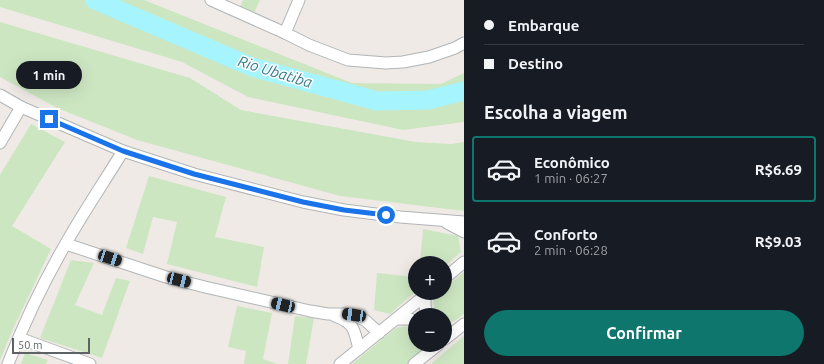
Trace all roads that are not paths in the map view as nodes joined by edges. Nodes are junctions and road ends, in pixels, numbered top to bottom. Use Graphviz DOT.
graph roads {
  1 [pos="211,0"];
  2 [pos="299,0"];
  3 [pos="285,33"];
  4 [pos="464,43"];
  5 [pos="0,95"];
  6 [pos="21,107"];
  7 [pos="0,144"];
  8 [pos="123,151"];
  9 [pos="443,220"];
  10 [pos="464,222"];
  11 [pos="464,232"];
  12 [pos="66,244"];
  13 [pos="464,262"];
  14 [pos="452,272"];
  15 [pos="418,300"];
  16 [pos="328,314"];
  17 [pos="396,318"];
  18 [pos="408,320"];
  19 [pos="461,326"];
  20 [pos="379,333"];
  21 [pos="452,333"];
  22 [pos="18,338"];
  23 [pos="359,350"];
  24 [pos="427,352"];
  25 [pos="8,364"];
  26 [pos="90,364"];
  27 [pos="340,364"];
  28 [pos="414,364"];
  1 -- 3 [label="street"];
  2 -- 3 [label="street"];
  3 -- 4 [label="street"];
  5 -- 6 [label="street"];
  6 -- 7 [label="street"];
  6 -- 8 [label="street"];
  8 -- 9 [label="street"];
  8 -- 12 [label="street"];
  9 -- 10 [label="street"];
  9 -- 11 [label="street"];
  12 -- 16 [label="street"];
  12 -- 22 [label="street"];
  13 -- 14 [label="street"];
  15 -- 17 [label="street"];
  16 -- 20 [label="street"];
  16 -- 23 [label="street"];
  17 -- 18 [label="street"];
  17 -- 20 [label="street"];
  19 -- 21 [label="street"];
  20 -- 23 [label="street"];
  22 -- 25 [label="street"];
  22 -- 26 [label="street"];
  23 -- 27 [label="street"];
  24 -- 28 [label="street"];
}
